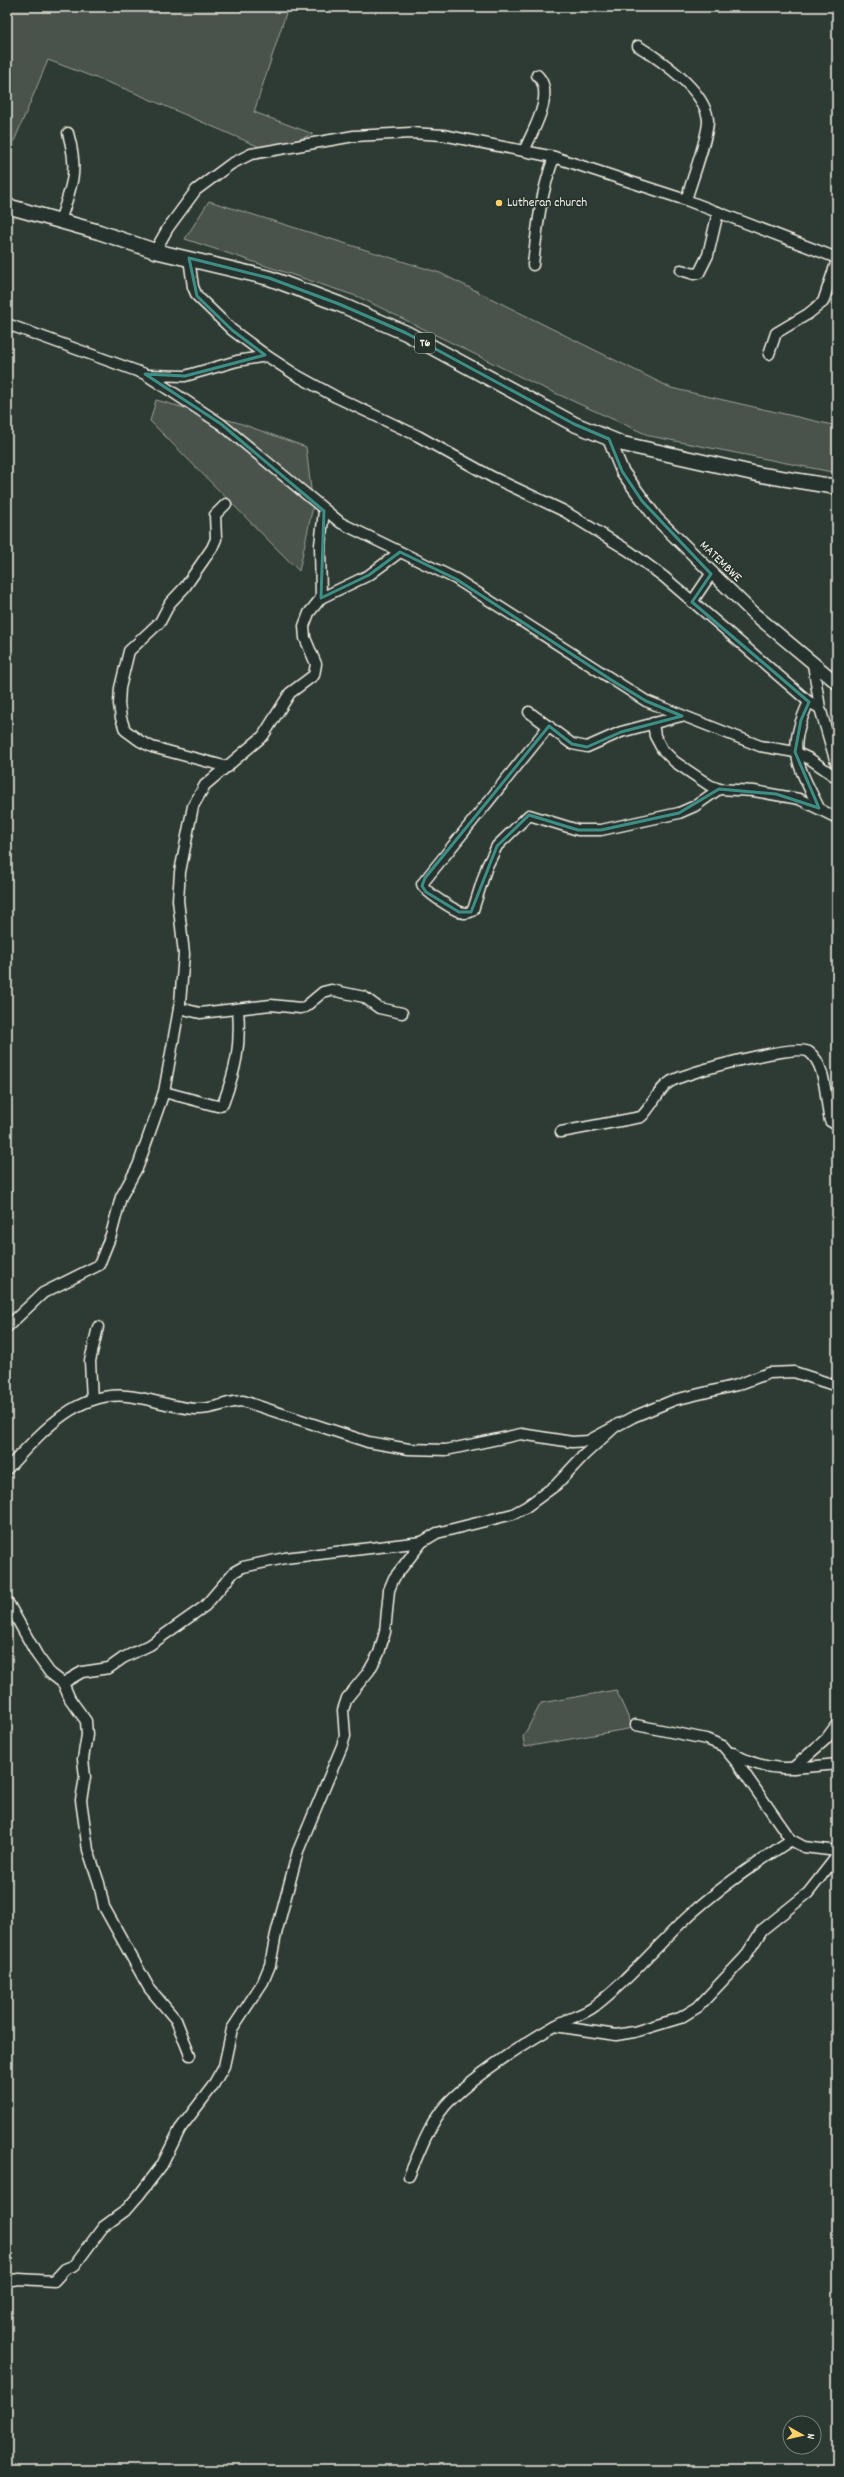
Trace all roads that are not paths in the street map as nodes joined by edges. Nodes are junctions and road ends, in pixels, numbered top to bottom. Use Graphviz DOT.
graph roads {
  1 [pos="638,46"];
  2 [pos="538,75"];
  3 [pos="68,133"];
  4 [pos="525,150"];
  5 [pos="554,157"];
  6 [pos="686,200"];
  7 [pos="7,206"];
  8 [pos="718,212"];
  9 [pos="60,221"];
  10 [pos="155,251"];
  11 [pos="189,258"];
  12 [pos="837,259"];
  13 [pos="534,265"];
  14 [pos="681,270"];
  15 [pos="7,324"];
  16 [pos="769,354"];
  17 [pos="267,356"];
  18 [pos="145,374"];
  19 [pos="609,438"];
  20 [pos="837,488"];
  21 [pos="226,504"];
  22 [pos="324,511"];
  23 [pos="400,552"];
  24 [pos="711,574"];
  25 [pos="321,598"];
  26 [pos="692,602"];
  27 [pos="813,664"];
  28 [pos="837,683"];
  29 [pos="809,702"];
  30 [pos="820,708"];
  31 [pos="529,712"];
  32 [pos="681,716"];
  33 [pos="653,723"];
  34 [pos="549,726"];
  35 [pos="795,752"];
  36 [pos="837,766"];
  37 [pos="228,767"];
  38 [pos="837,778"];
  39 [pos="719,789"];
  40 [pos="819,808"];
  41 [pos="837,818"];
  42 [pos="179,1008"];
  43 [pos="238,1009"];
  44 [pos="402,1014"];
  45 [pos="164,1092"];
  46 [pos="837,1125"];
  47 [pos="561,1132"];
  48 [pos="7,1327"];
  49 [pos="98,1327"];
  50 [pos="837,1386"];
  51 [pos="92,1400"];
  52 [pos="618,1424"];
  53 [pos="7,1469"];
  54 [pos="422,1542"];
  55 [pos="7,1602"];
  56 [pos="63,1683"];
  57 [pos="837,1724"];
  58 [pos="636,1725"];
  59 [pos="723,1746"];
  60 [pos="837,1764"];
  61 [pos="793,1768"];
  62 [pos="791,1840"];
  63 [pos="837,1851"];
  64 [pos="837,1856"];
  65 [pos="555,2026"];
  66 [pos="190,2055"];
  67 [pos="409,2176"];
  68 [pos="7,2281"];
  1 -- 6 [label="street"];
  2 -- 4 [label="street"];
  3 -- 9 [label="street"];
  4 -- 5 [label="street"];
  4 -- 10 [label="street"];
  5 -- 6 [label="street"];
  5 -- 13 [label="street"];
  6 -- 8 [label="street"];
  7 -- 9 [label="highway, T6"];
  8 -- 12 [label="street"];
  8 -- 14 [label="street"];
  9 -- 10 [label="highway, T6"];
  10 -- 11 [label="highway, T6"];
  11 -- 17 [label="street"];
  11 -- 19 [label="highway, T6"];
  12 -- 16 [label="street"];
  15 -- 18 [label="street"];
  17 -- 18 [label="street"];
  17 -- 26 [label="street"];
  18 -- 22 [label="street"];
  19 -- 20 [label="highway, T6"];
  19 -- 24 [label="main road, MATEMBWE"];
  21 -- 37 [label="street"];
  22 -- 23 [label="street"];
  22 -- 25 [label="street"];
  23 -- 25 [label="street"];
  23 -- 32 [label="street"];
  24 -- 26 [label="street"];
  24 -- 27 [label="main road, MATEMBWE"];
  25 -- 37 [label="street"];
  26 -- 29 [label="street"];
  27 -- 28 [label="main road, MATEMBWE"];
  27 -- 30 [label="street"];
  29 -- 30 [label="street"];
  29 -- 35 [label="street"];
  30 -- 36 [label="street"];
  31 -- 34 [label="street"];
  32 -- 33 [label="street"];
  32 -- 35 [label="street"];
  33 -- 34 [label="street"];
  33 -- 39 [label="street"];
  34 -- 39 [label="street"];
  35 -- 38 [label="street"];
  35 -- 40 [label="street"];
  37 -- 42 [label="street"];
  39 -- 40 [label="street"];
  40 -- 41 [label="street"];
  42 -- 43 [label="street"];
  42 -- 45 [label="street"];
  43 -- 44 [label="street"];
  43 -- 45 [label="street"];
  45 -- 48 [label="street"];
  46 -- 47 [label="street"];
  49 -- 51 [label="street"];
  50 -- 52 [label="street"];
  51 -- 52 [label="street"];
  51 -- 53 [label="street"];
  52 -- 54 [label="street"];
  54 -- 56 [label="street"];
  54 -- 68 [label="street"];
  55 -- 56 [label="street"];
  56 -- 66 [label="street"];
  57 -- 61 [label="street"];
  58 -- 59 [label="street"];
  59 -- 61 [label="street"];
  59 -- 62 [label="street"];
  60 -- 61 [label="street"];
  62 -- 63 [label="street"];
  62 -- 65 [label="street"];
  64 -- 65 [label="street"];
  65 -- 67 [label="street"];
}
